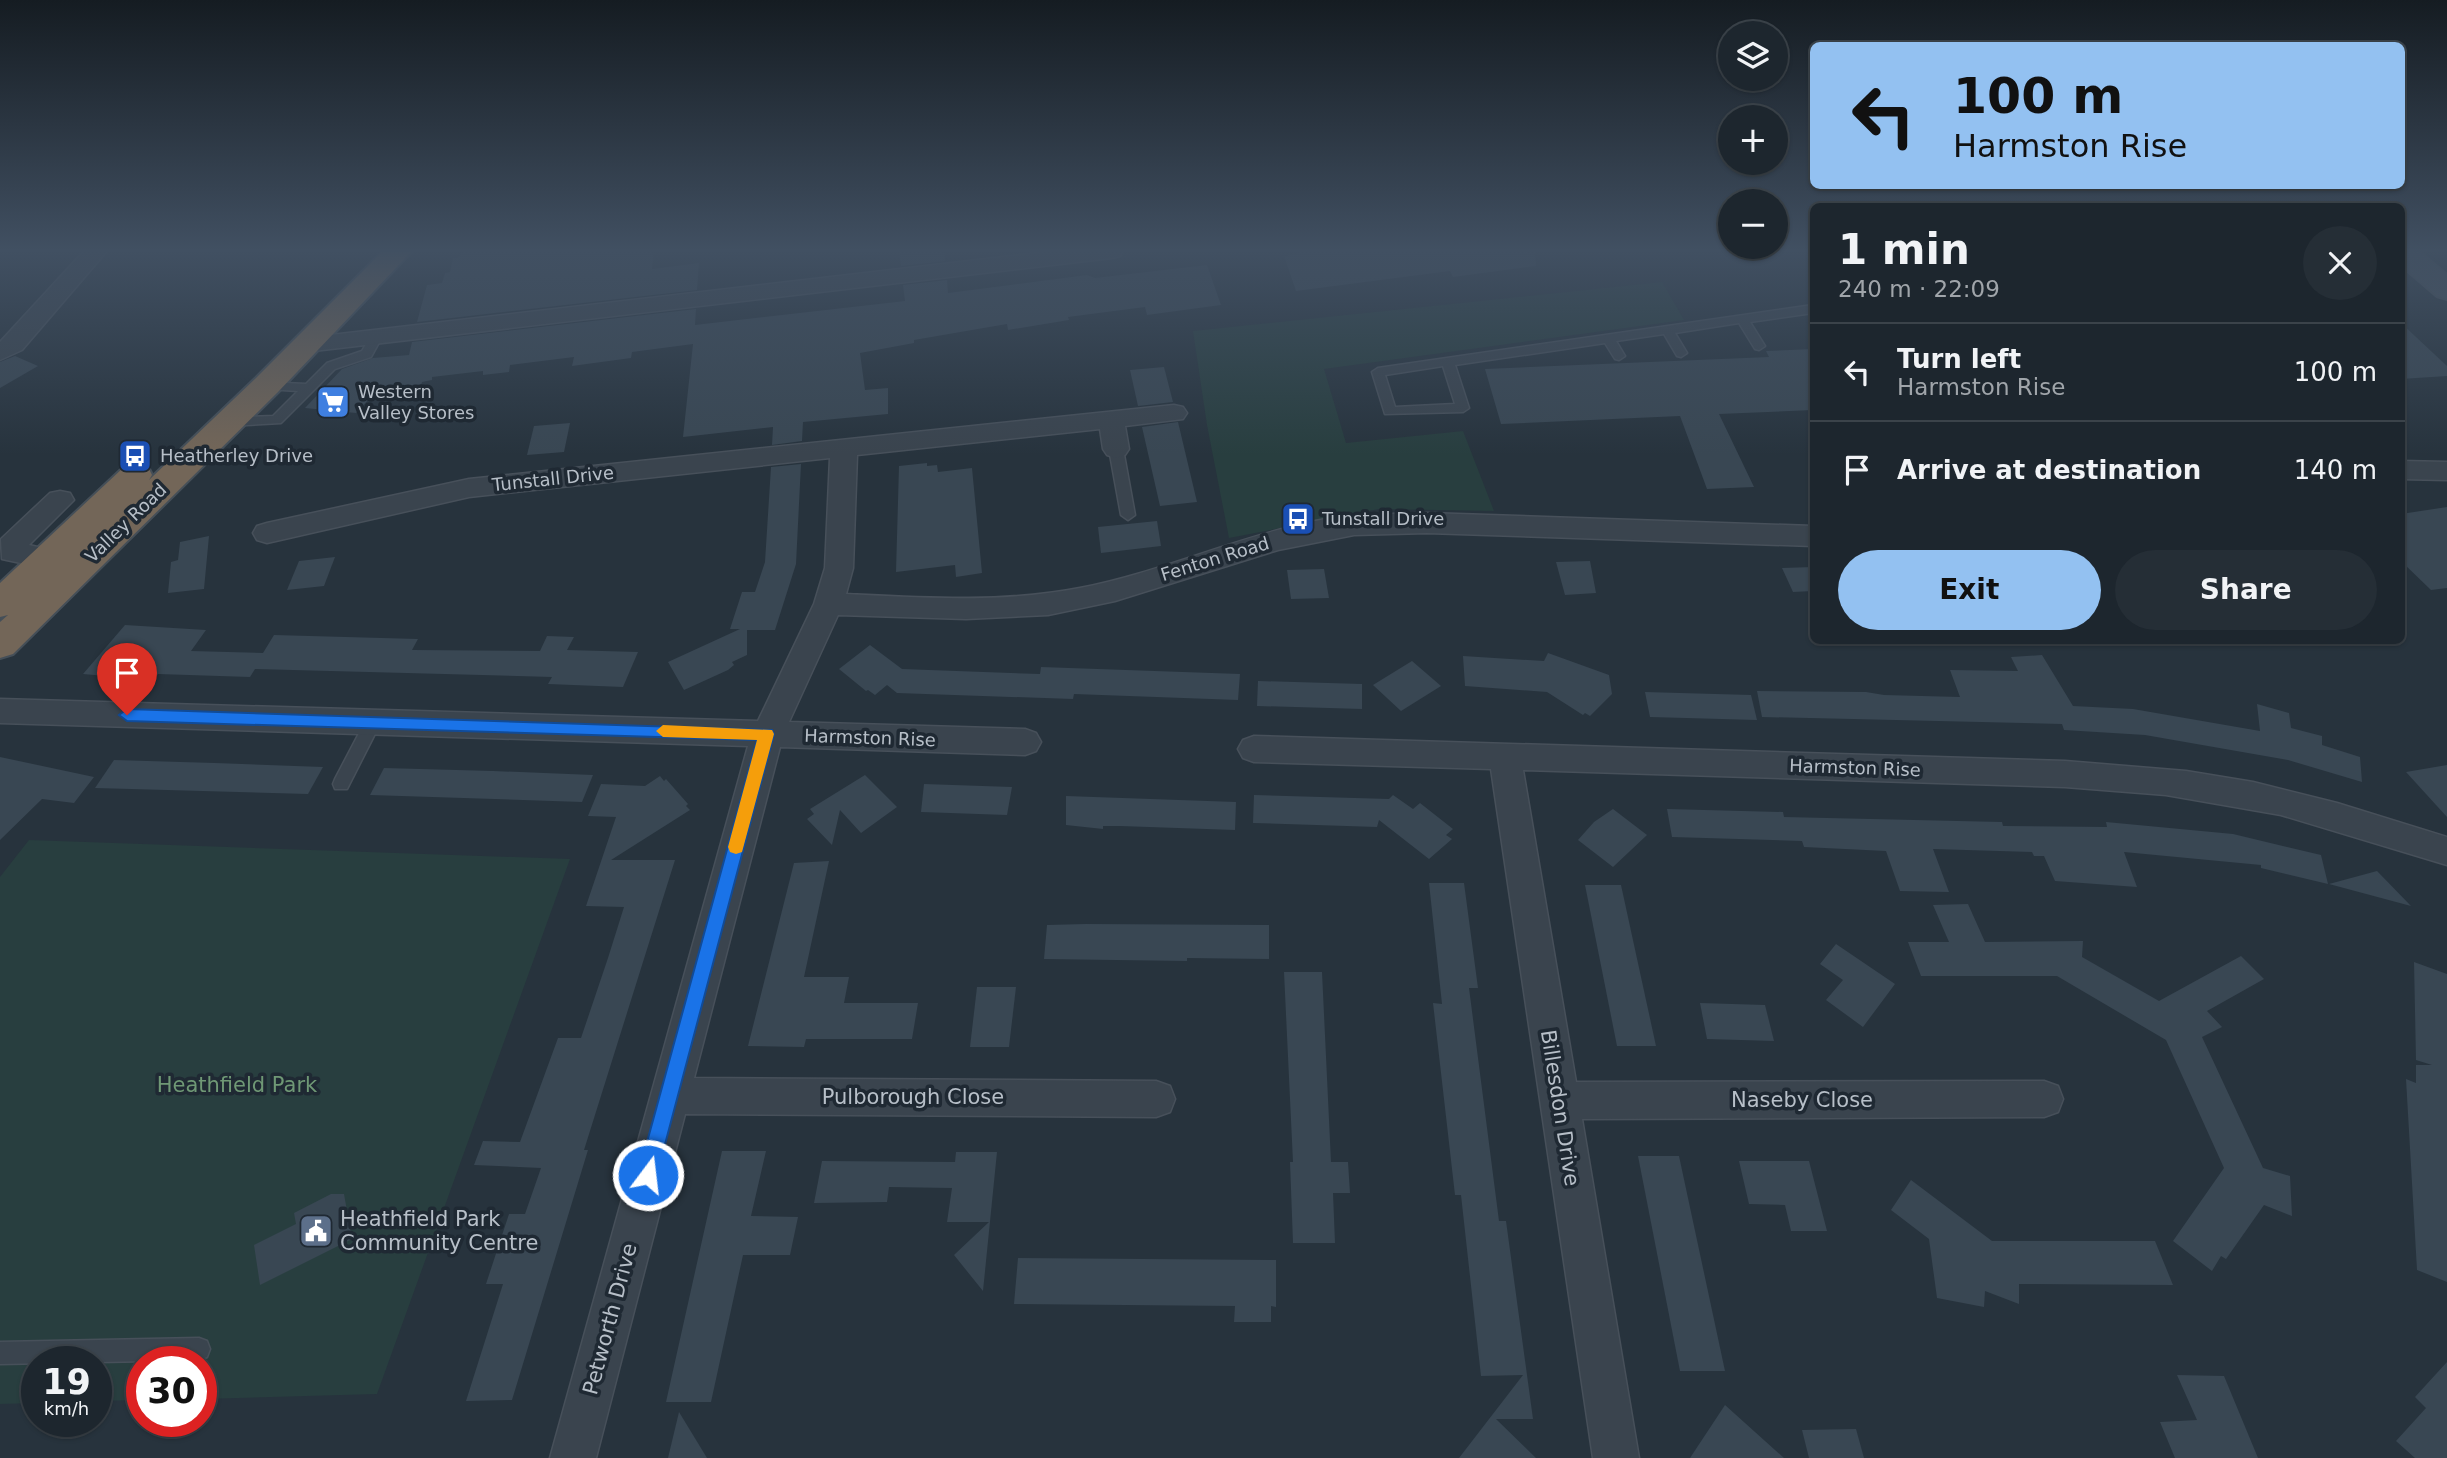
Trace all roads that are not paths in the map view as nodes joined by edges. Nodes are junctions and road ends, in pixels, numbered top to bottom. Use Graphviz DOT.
graph roads {
  1 [pos="36,319"];
  2 [pos="295,319"];
  3 [pos="331,319"];
  4 [pos="530,319"];
  5 [pos="1742,319"];
  6 [pos="1668,330"];
  7 [pos="376,337"];
  8 [pos="1609,338"];
  9 [pos="306,345"];
  10 [pos="1759,346"];
  11 [pos="1540,349"];
  12 [pos="0,352"];
  13 [pos="1681,352"];
  14 [pos="1619,356"];
  15 [pos="1546,361"];
  16 [pos="1448,362"];
  17 [pos="267,385"];
  18 [pos="310,388"];
  19 [pos="1174,413"];
  20 [pos="1111,420"];
  21 [pos="229,422"];
  22 [pos="844,448"];
  23 [pos="1116,449"];
  24 [pos="2405,470"];
  25 [pos="2447,471"];
  26 [pos="60,500"];
  27 [pos="1128,515"];
  28 [pos="267,533"];
  29 [pos="1810,536"];
  30 [pos="49,559"];
  31 [pos="0,604"];
  32 [pos="829,604"];
  33 [pos="0,644"];
  34 [pos="0,711"];
  35 [pos="373,722"];
  36 [pos="766,734"];
  37 [pos="1026,743"];
  38 [pos="1254,749"];
  39 [pos="1505,757"];
  40 [pos="341,783"];
  41 [pos="2447,851"];
  42 [pos="670,1096"];
  43 [pos="1156,1099"];
  44 [pos="2044,1099"];
  45 [pos="1559,1101"];
  46 [pos="126,1350"];
  47 [pos="0,1353"];
  48 [pos="573,1458"];
  49 [pos="1616,1458"];
  1 -- 12 [label="street"];
  2 -- 30 [label="highway, Valley Road"];
  3 -- 9 [label="highway, Valley Road"];
  4 -- 7 [label="street"];
  5 -- 6 [label="lane"];
  5 -- 10 [label="lane"];
  6 -- 8 [label="lane"];
  6 -- 13 [label="lane"];
  7 -- 9 [label="street"];
  7 -- 18 [label="lane"];
  8 -- 11 [label="lane"];
  8 -- 14 [label="lane"];
  9 -- 17 [label="highway, Valley Road"];
  11 -- 15 [label="lane"];
  11 -- 16 [label="lane"];
  16 -- 16 [label="lane"];
  17 -- 18 [label="lane"];
  17 -- 21 [label="highway, Valley Road"];
  18 -- 21 [label="lane"];
  19 -- 20 [label="street, Tunstall Drive"];
  20 -- 22 [label="street, Tunstall Drive"];
  20 -- 23 [label="street"];
  21 -- 33 [label="highway, Valley Road"];
  22 -- 28 [label="street, Tunstall Drive"];
  22 -- 32 [label="street"];
  23 -- 27 [label="lane"];
  24 -- 25 [label="street"];
  26 -- 30 [label="street"];
  29 -- 32 [label="street, Fenton Road"];
  30 -- 31 [label="highway, Valley Road"];
  32 -- 36 [label="street"];
  34 -- 35 [label="street, Harmston Rise"];
  35 -- 36 [label="street, Harmston Rise"];
  35 -- 40 [label="lane"];
  36 -- 37 [label="street, Harmston Rise"];
  36 -- 42 [label="street, Petworth Drive"];
  38 -- 39 [label="street, Harmston Rise"];
  39 -- 41 [label="street, Harmston Rise"];
  39 -- 45 [label="street, Billesdon Drive"];
  42 -- 43 [label="street, Pulborough Close"];
  42 -- 48 [label="street, Petworth Drive"];
  44 -- 45 [label="street, Naseby Close"];
  45 -- 49 [label="street, Billesdon Drive"];
  46 -- 47 [label="lane"];
}
